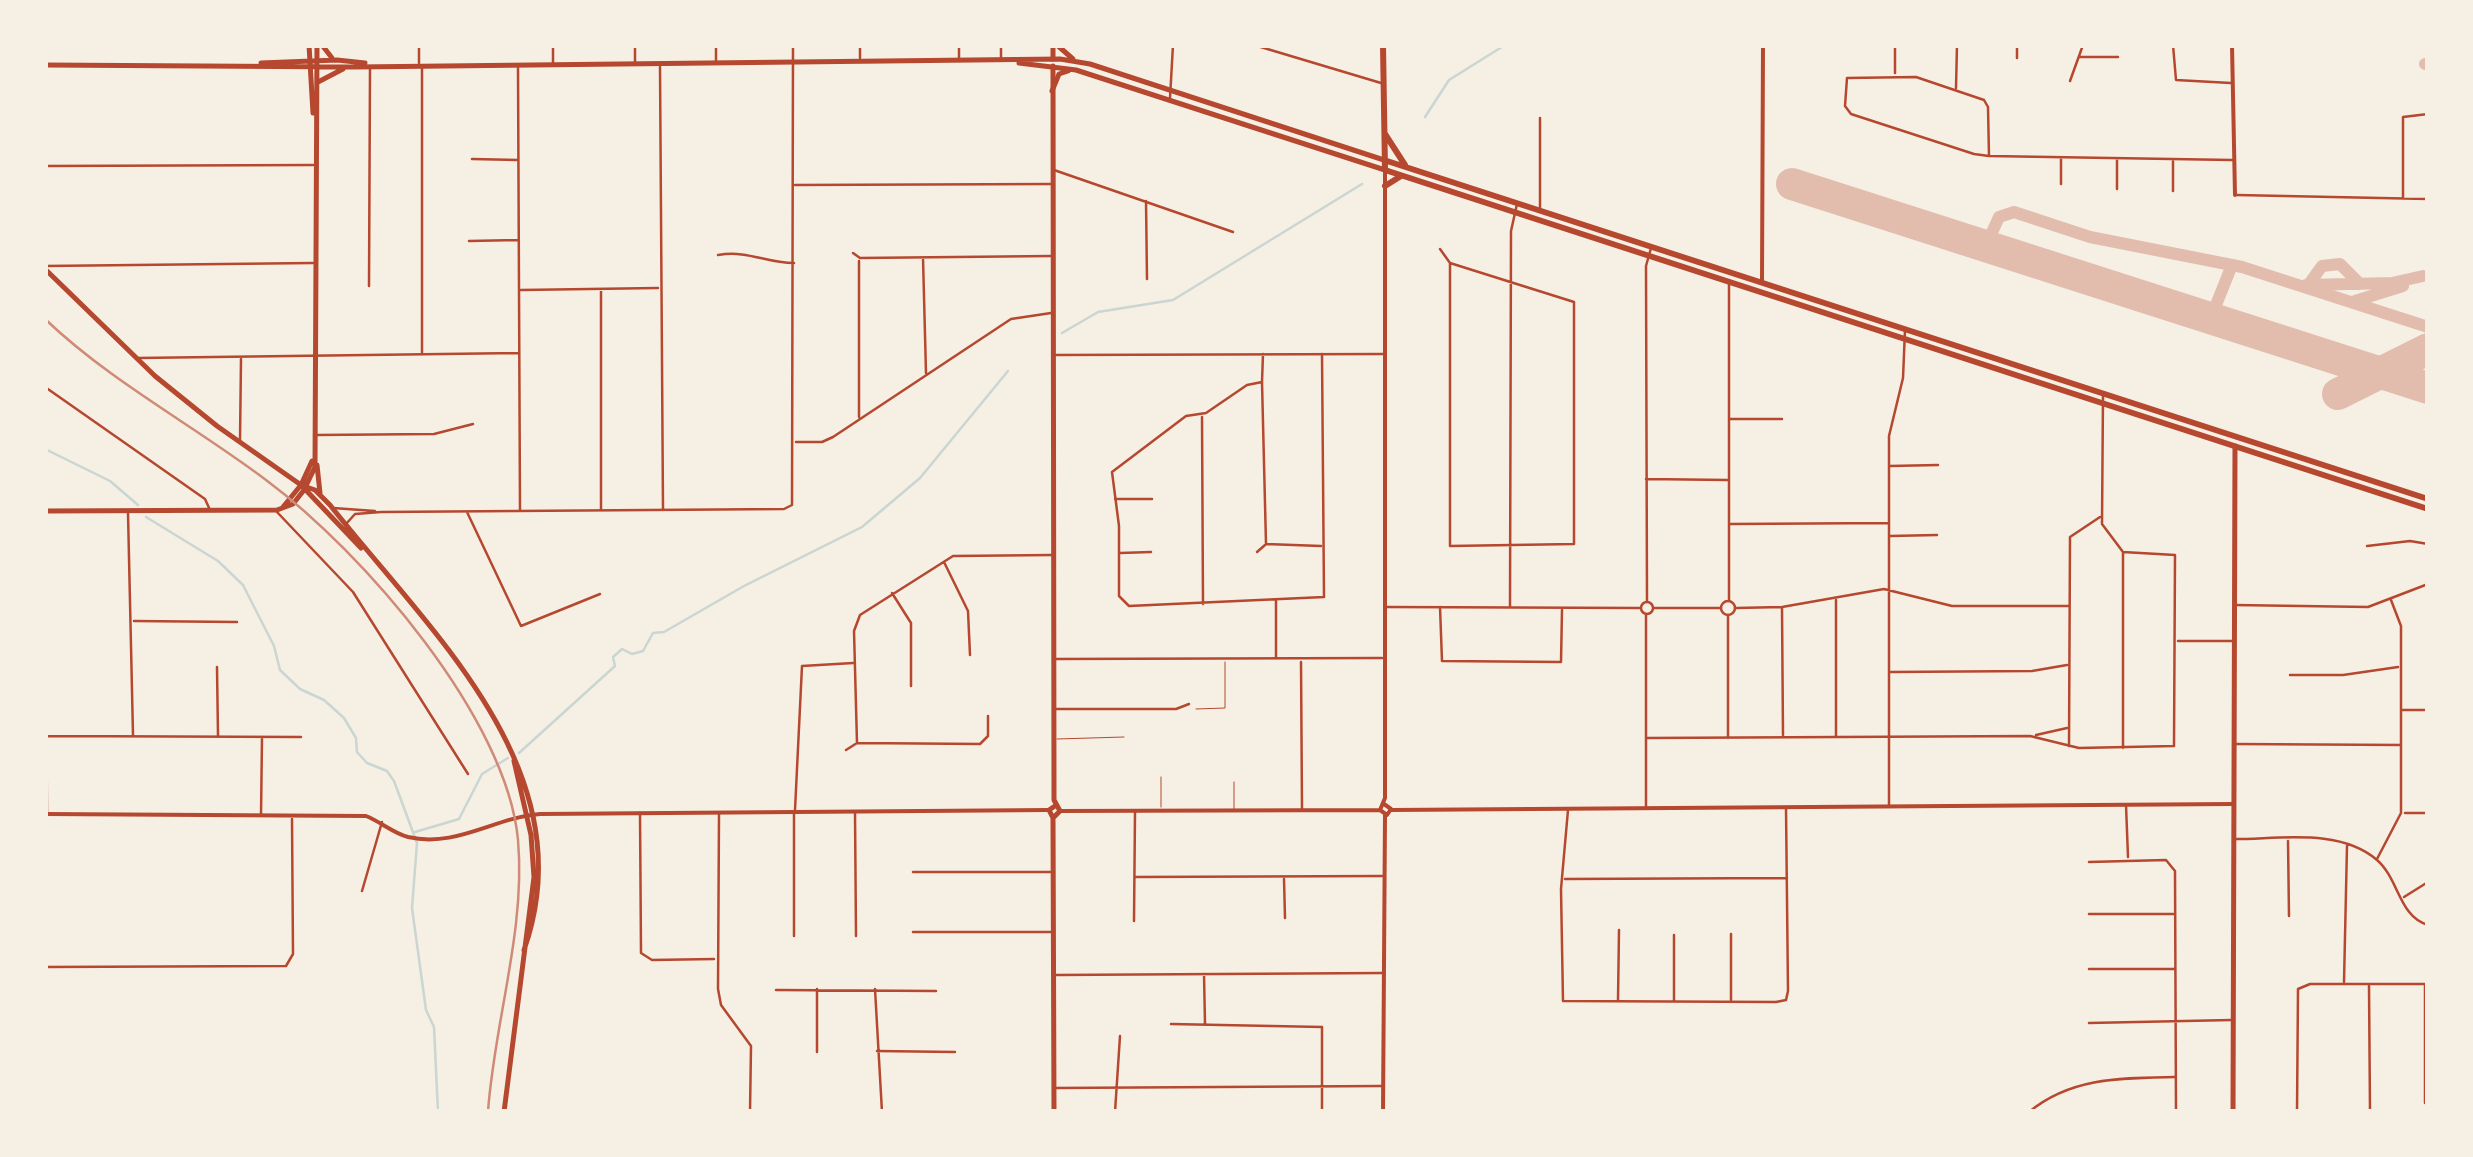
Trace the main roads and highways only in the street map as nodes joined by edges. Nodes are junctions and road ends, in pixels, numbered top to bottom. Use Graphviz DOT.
graph roads {
  1 [pos="309,45"];
  2 [pos="320,45"];
  3 [pos="1055,45"];
  4 [pos="1383,45"];
  5 [pos="337,60"];
  6 [pos="1075,60"];
  7 [pos="1053,63"];
  8 [pos="313,64"];
  9 [pos="370,64"];
  10 [pos="45,65"];
  11 [pos="356,67"];
  12 [pos="1076,70"];
  13 [pos="317,85"];
  14 [pos="1052,91"];
  15 [pos="314,116"];
  16 [pos="1384,133"];
  17 [pos="1384,144"];
  18 [pos="1366,154"];
  19 [pos="1384,160"];
  20 [pos="1406,167"];
  21 [pos="1385,170"];
  22 [pos="1402,176"];
  23 [pos="1385,186"];
  24 [pos="45,267"];
  25 [pos="2235,441"];
  26 [pos="314,448"];
  27 [pos="315,457"];
  28 [pos="304,487"];
  29 [pos="320,495"];
  30 [pos="2428,499"];
  31 [pos="2428,509"];
  32 [pos="45,511"];
  33 [pos="364,550"];
  34 [pos="504,1112"];
  35 [pos="1054,1112"];
  36 [pos="2234,1112"];
  1 -- 8 [label="main road"];
  2 -- 5 [label="main road"];
  2 -- 8 [label="main road"];
  3 -- 6 [label="main road"];
  3 -- 7 [label="main road"];
  4 -- 16 [label="highway"];
  5 -- 8 [label="main road"];
  5 -- 9 [label="main road"];
  6 -- 7 [label="main road"];
  6 -- 18 [label="main road"];
  7 -- 9 [label="main road"];
  7 -- 12 [label="main road"];
  7 -- 14 [label="main road"];
  8 -- 10 [label="main road"];
  8 -- 11 [label="main road"];
  8 -- 13 [label="main road"];
  8 -- 15 [label="main road"];
  9 -- 11 [label="main road"];
  11 -- 13 [label="main road"];
  12 -- 14 [label="main road"];
  12 -- 21 [label="main road"];
  13 -- 15 [label="main road"];
  14 -- 35 [label="main road"];
  15 -- 26 [label="main road"];
  16 -- 17 [label="highway"];
  16 -- 20 [label="highway"];
  17 -- 18 [label="main road"];
  17 -- 19 [label="highway"];
  18 -- 19 [label="main road"];
  19 -- 20 [label="highway"];
  19 -- 21 [label="highway"];
  20 -- 25 [label="highway"];
  21 -- 22 [label="highway"];
  22 -- 23 [label="highway"];
  22 -- 25 [label="highway"];
  24 -- 28 [label="main road"];
  25 -- 30 [label="highway"];
  25 -- 31 [label="highway"];
  25 -- 36 [label="main road"];
  26 -- 27 [label="main road"];
  26 -- 28 [label="main road"];
  27 -- 28 [label="main road"];
  27 -- 29 [label="main road"];
  28 -- 29 [label="main road"];
  28 -- 32 [label="main road"];
  28 -- 33 [label="main road"];
  29 -- 33 [label="main road"];
  33 -- 34 [label="main road"];
}
